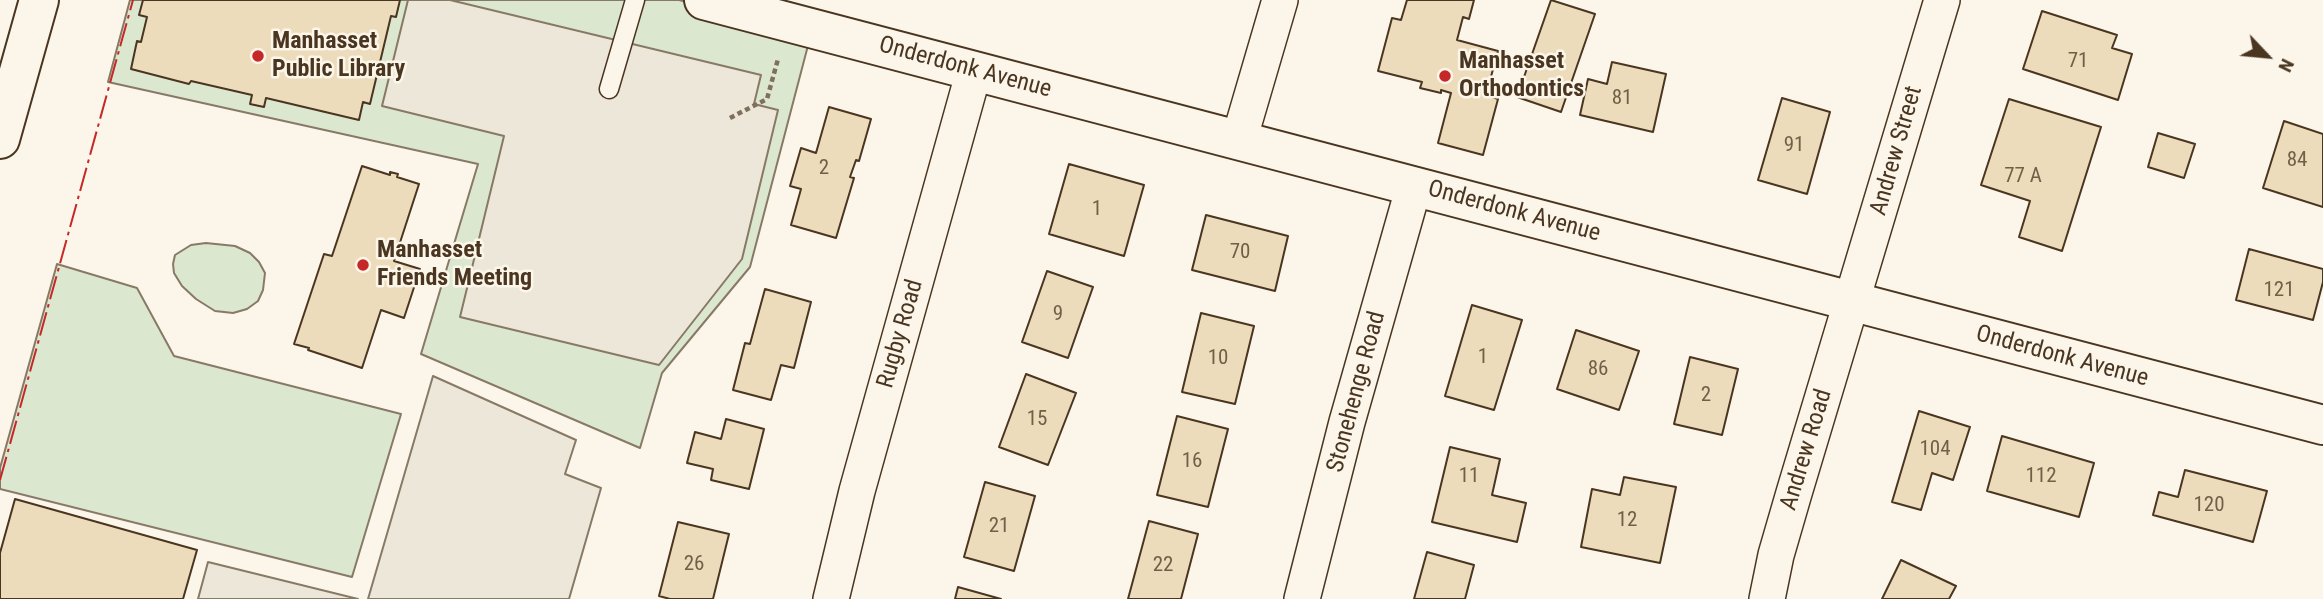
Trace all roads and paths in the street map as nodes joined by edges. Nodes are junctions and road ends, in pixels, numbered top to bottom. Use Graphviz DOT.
graph roads {
  1 [pos="39,0"];
  2 [pos="635,0"];
  3 [pos="704,0"];
  4 [pos="1280,0"];
  5 [pos="1942,0"];
  6 [pos="779,55"];
  7 [pos="974,71"];
  8 [pos="609,89"];
  9 [pos="730,118"];
  10 [pos="0,139"];
  11 [pos="1239,140"];
  12 [pos="1414,186"];
  13 [pos="1852,301"];
  14 [pos="2323,425"];
  15 [pos="831,599"];
  16 [pos="1302,599"];
  17 [pos="1767,599"];
  1 -- 10 [label="street"];
  2 -- 8 [label="lane"];
  3 -- 7 [label="street, Onderdonk Avenue"];
  4 -- 11 [label="street"];
  5 -- 13 [label="street, Andrew Street"];
  6 -- 9 [label="path"];
  7 -- 11 [label="street, Onderdonk Avenue"];
  7 -- 15 [label="street, Rugby Road"];
  11 -- 12 [label="street, Onderdonk Avenue"];
  12 -- 13 [label="street, Onderdonk Avenue"];
  12 -- 16 [label="street, Stonehenge Road"];
  13 -- 14 [label="street, Onderdonk Avenue"];
  13 -- 17 [label="street, Andrew Road"];
}
